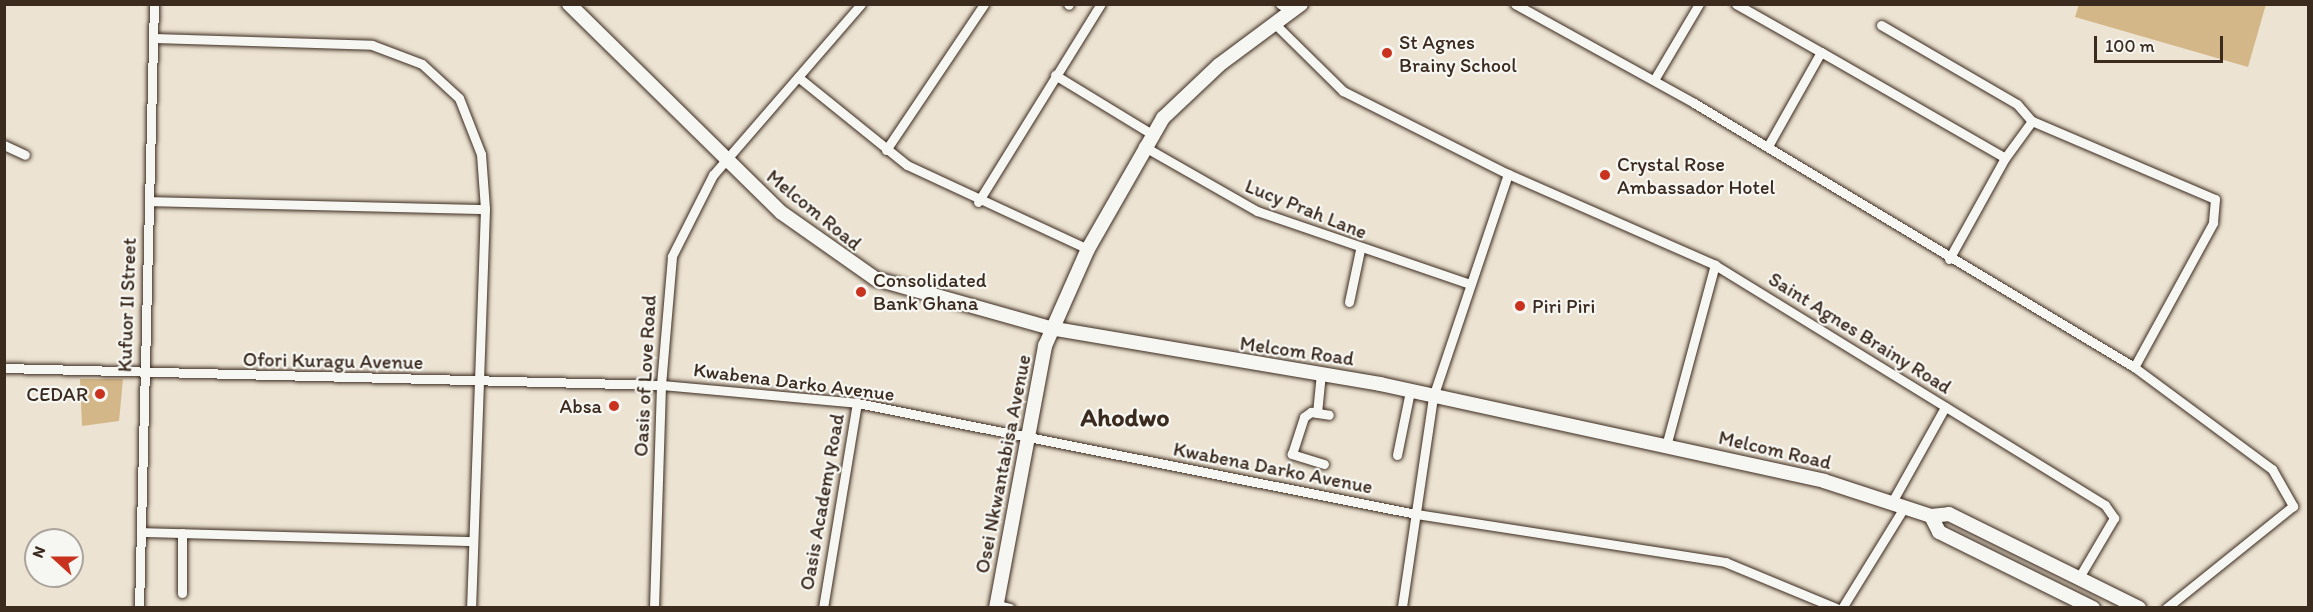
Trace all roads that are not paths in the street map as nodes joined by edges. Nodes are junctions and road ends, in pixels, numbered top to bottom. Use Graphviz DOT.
graph roads {
  1 [pos="154,4"];
  2 [pos="569,4"];
  3 [pos="861,4"];
  4 [pos="984,4"];
  5 [pos="1101,4"];
  6 [pos="1515,4"];
  7 [pos="1699,4"];
  8 [pos="1736,4"];
  9 [pos="1291,7"];
  10 [pos="1274,23"];
  11 [pos="1881,25"];
  12 [pos="154,38"];
  13 [pos="1821,52"];
  14 [pos="1055,75"];
  15 [pos="798,77"];
  16 [pos="1654,80"];
  17 [pos="2032,121"];
  18 [pos="1150,133"];
  19 [pos="4,145"];
  20 [pos="1143,146"];
  21 [pos="1768,146"];
  22 [pos="886,150"];
  23 [pos="25,155"];
  24 [pos="2005,158"];
  25 [pos="725,161"];
  26 [pos="1508,174"];
  27 [pos="149,201"];
  28 [pos="978,202"];
  29 [pos="485,210"];
  30 [pos="1088,249"];
  31 [pos="1360,250"];
  32 [pos="1949,259"];
  33 [pos="1715,265"];
  34 [pos="1467,283"];
  35 [pos="1349,302"];
  36 [pos="1050,328"];
  37 [pos="2134,367"];
  38 [pos="4,368"];
  39 [pos="1321,373"];
  40 [pos="143,376"];
  41 [pos="480,382"];
  42 [pos="661,385"];
  43 [pos="1410,391"];
  44 [pos="1433,397"];
  45 [pos="857,403"];
  46 [pos="1945,407"];
  47 [pos="1317,413"];
  48 [pos="1329,415"];
  49 [pos="1025,436"];
  50 [pos="1666,446"];
  51 [pos="1397,455"];
  52 [pos="1324,464"];
  53 [pos="1899,504"];
  54 [pos="1416,514"];
  55 [pos="1930,516"];
  56 [pos="141,532"];
  57 [pos="182,533"];
  58 [pos="472,542"];
  59 [pos="2078,579"];
  60 [pos="182,593"];
  61 [pos="1001,607"];
  62 [pos="139,608"];
  63 [pos="471,608"];
  64 [pos="654,608"];
  65 [pos="823,608"];
  66 [pos="1402,608"];
  67 [pos="1836,608"];
  68 [pos="1842,608"];
  69 [pos="2093,608"];
  70 [pos="2139,608"];
  71 [pos="2166,608"];
  1 -- 12 [label="street, Kufuor II Street"];
  2 -- 25 [label="main road, Melcom Road"];
  3 -- 15 [label="street, Oasis of Love Road"];
  4 -- 22 [label="street"];
  5 -- 14 [label="street"];
  6 -- 16 [label="street"];
  7 -- 16 [label="street"];
  8 -- 13 [label="street"];
  9 -- 10 [label="main road, Osei Nkwantabisa Avenue"];
  10 -- 18 [label="main road, Osei Nkwantabisa Avenue"];
  10 -- 26 [label="street, Saint Agnes Brainy Road"];
  11 -- 17 [label="street"];
  12 -- 27 [label="street, Kufuor II Street"];
  12 -- 29 [label="street"];
  13 -- 21 [label="street"];
  13 -- 24 [label="street"];
  14 -- 18 [label="street"];
  14 -- 28 [label="street"];
  15 -- 22 [label="street"];
  15 -- 25 [label="street, Oasis of Love Road"];
  16 -- 21 [label="street"];
  17 -- 24 [label="street"];
  17 -- 37 [label="street"];
  18 -- 20 [label="main road, Osei Nkwantabisa Avenue"];
  19 -- 23 [label="street"];
  20 -- 30 [label="main road, Osei Nkwantabisa Avenue"];
  20 -- 31 [label="street, Lucy Prah Lane"];
  21 -- 32 [label="street"];
  22 -- 28 [label="street"];
  24 -- 32 [label="street"];
  25 -- 36 [label="main road, Melcom Road"];
  25 -- 42 [label="street, Oasis of Love Road"];
  26 -- 33 [label="street, Saint Agnes Brainy Road"];
  26 -- 34 [label="street"];
  27 -- 29 [label="street"];
  27 -- 40 [label="street, Kufuor II Street"];
  28 -- 30 [label="street"];
  29 -- 41 [label="street"];
  30 -- 36 [label="main road, Osei Nkwantabisa Avenue"];
  31 -- 34 [label="street, Lucy Prah Lane"];
  31 -- 35 [label="street"];
  32 -- 37 [label="street"];
  33 -- 46 [label="street, Saint Agnes Brainy Road"];
  33 -- 50 [label="street"];
  34 -- 44 [label="street"];
  36 -- 39 [label="main road, Melcom Road"];
  36 -- 49 [label="main road, Osei Nkwantabisa Avenue"];
  37 -- 71 [label="street"];
  38 -- 40 [label="street, Ofori Kuragu Avenue"];
  39 -- 43 [label="main road, Melcom Road"];
  39 -- 47 [label="street"];
  40 -- 41 [label="street, Ofori Kuragu Avenue"];
  40 -- 56 [label="street, Kufuor II Street"];
  41 -- 42 [label="street, Ofori Kuragu Avenue"];
  41 -- 58 [label="street"];
  42 -- 45 [label="street, Kwabena Darko Avenue"];
  42 -- 64 [label="street, Oasis of Love Road"];
  43 -- 44 [label="main road, Melcom Road"];
  43 -- 51 [label="street"];
  44 -- 50 [label="main road, Melcom Road"];
  44 -- 54 [label="street"];
  45 -- 49 [label="street, Kwabena Darko Avenue"];
  45 -- 65 [label="street, Oasis Academy Road"];
  46 -- 53 [label="street"];
  46 -- 59 [label="street, Saint Agnes Brainy Road"];
  47 -- 48 [label="street"];
  47 -- 52 [label="street"];
  49 -- 54 [label="street, Kwabena Darko Avenue"];
  49 -- 61 [label="main road, Osei Nkwantabisa Avenue"];
  50 -- 53 [label="main road, Melcom Road"];
  53 -- 55 [label="main road, Melcom Road"];
  53 -- 68 [label="street"];
  54 -- 66 [label="street"];
  54 -- 67 [label="street, Kwabena Darko Avenue"];
  55 -- 59 [label="main road"];
  55 -- 69 [label="main road, Melcom Road"];
  56 -- 57 [label="street"];
  56 -- 62 [label="street, Kufuor II Street"];
  57 -- 58 [label="street"];
  57 -- 60 [label="street"];
  58 -- 63 [label="street"];
  59 -- 70 [label="main road"];
}
